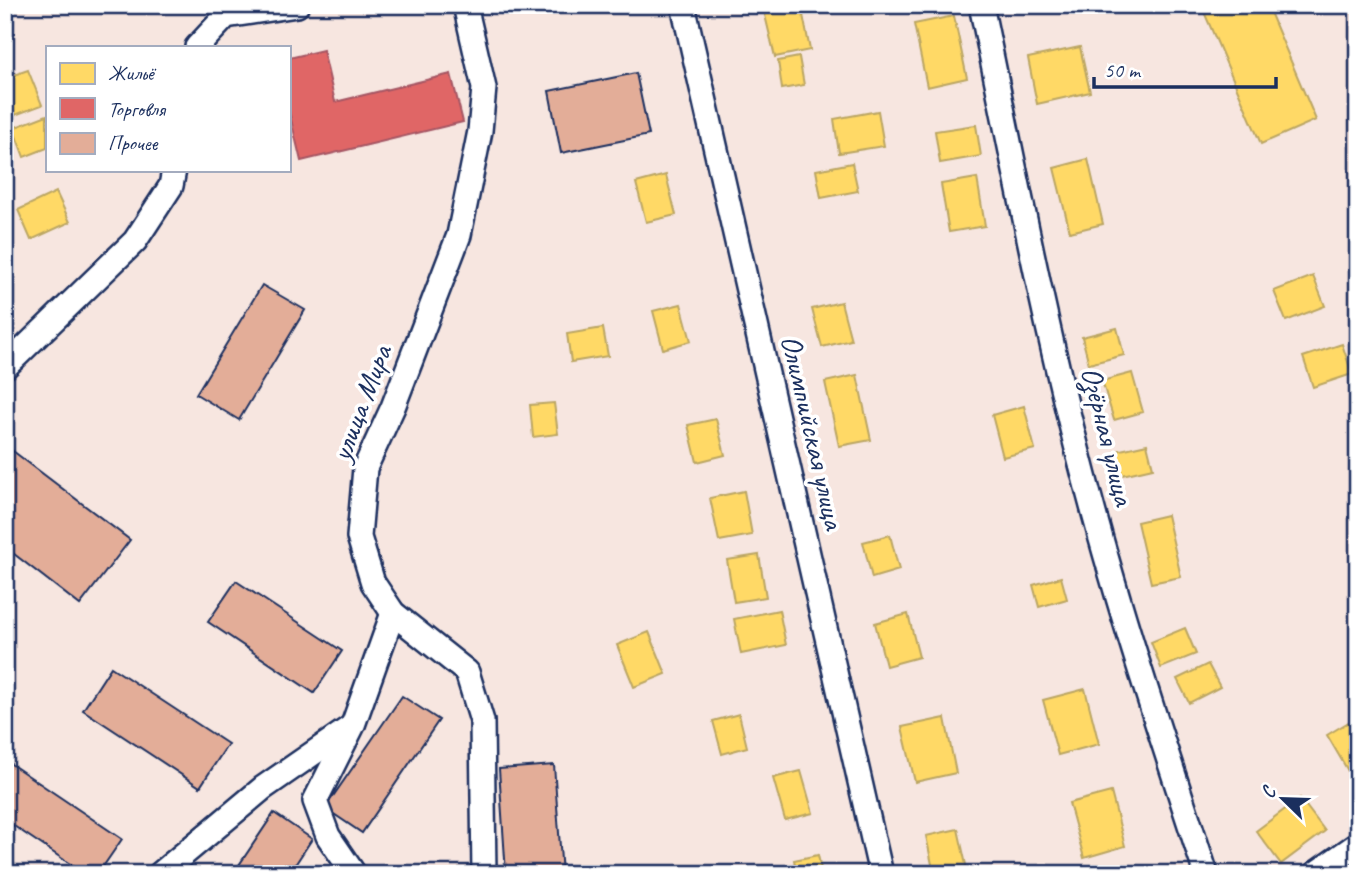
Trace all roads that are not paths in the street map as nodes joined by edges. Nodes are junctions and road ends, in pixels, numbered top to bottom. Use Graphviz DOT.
graph roads {
  1 [pos="297,5"];
  2 [pos="465,5"];
  3 [pos="683,5"];
  4 [pos="981,5"];
  5 [pos="198,46"];
  6 [pos="174,172"];
  7 [pos="5,367"];
  8 [pos="393,613"];
  9 [pos="353,725"];
  10 [pos="1358,844"];
  11 [pos="160,874"];
  12 [pos="354,874"];
  13 [pos="484,874"];
  14 [pos="881,874"];
  15 [pos="1206,874"];
  16 [pos="1315,874"];
  1 -- 5 [label="street"];
  2 -- 8 [label="street, улица Мира"];
  3 -- 14 [label="street, Олимпийская улица"];
  4 -- 15 [label="street, Озёрная улица"];
  6 -- 7 [label="street"];
  8 -- 9 [label="street"];
  8 -- 13 [label="street, улица Мира"];
  9 -- 11 [label="street"];
  9 -- 12 [label="street"];
  10 -- 16 [label="street"];
}
